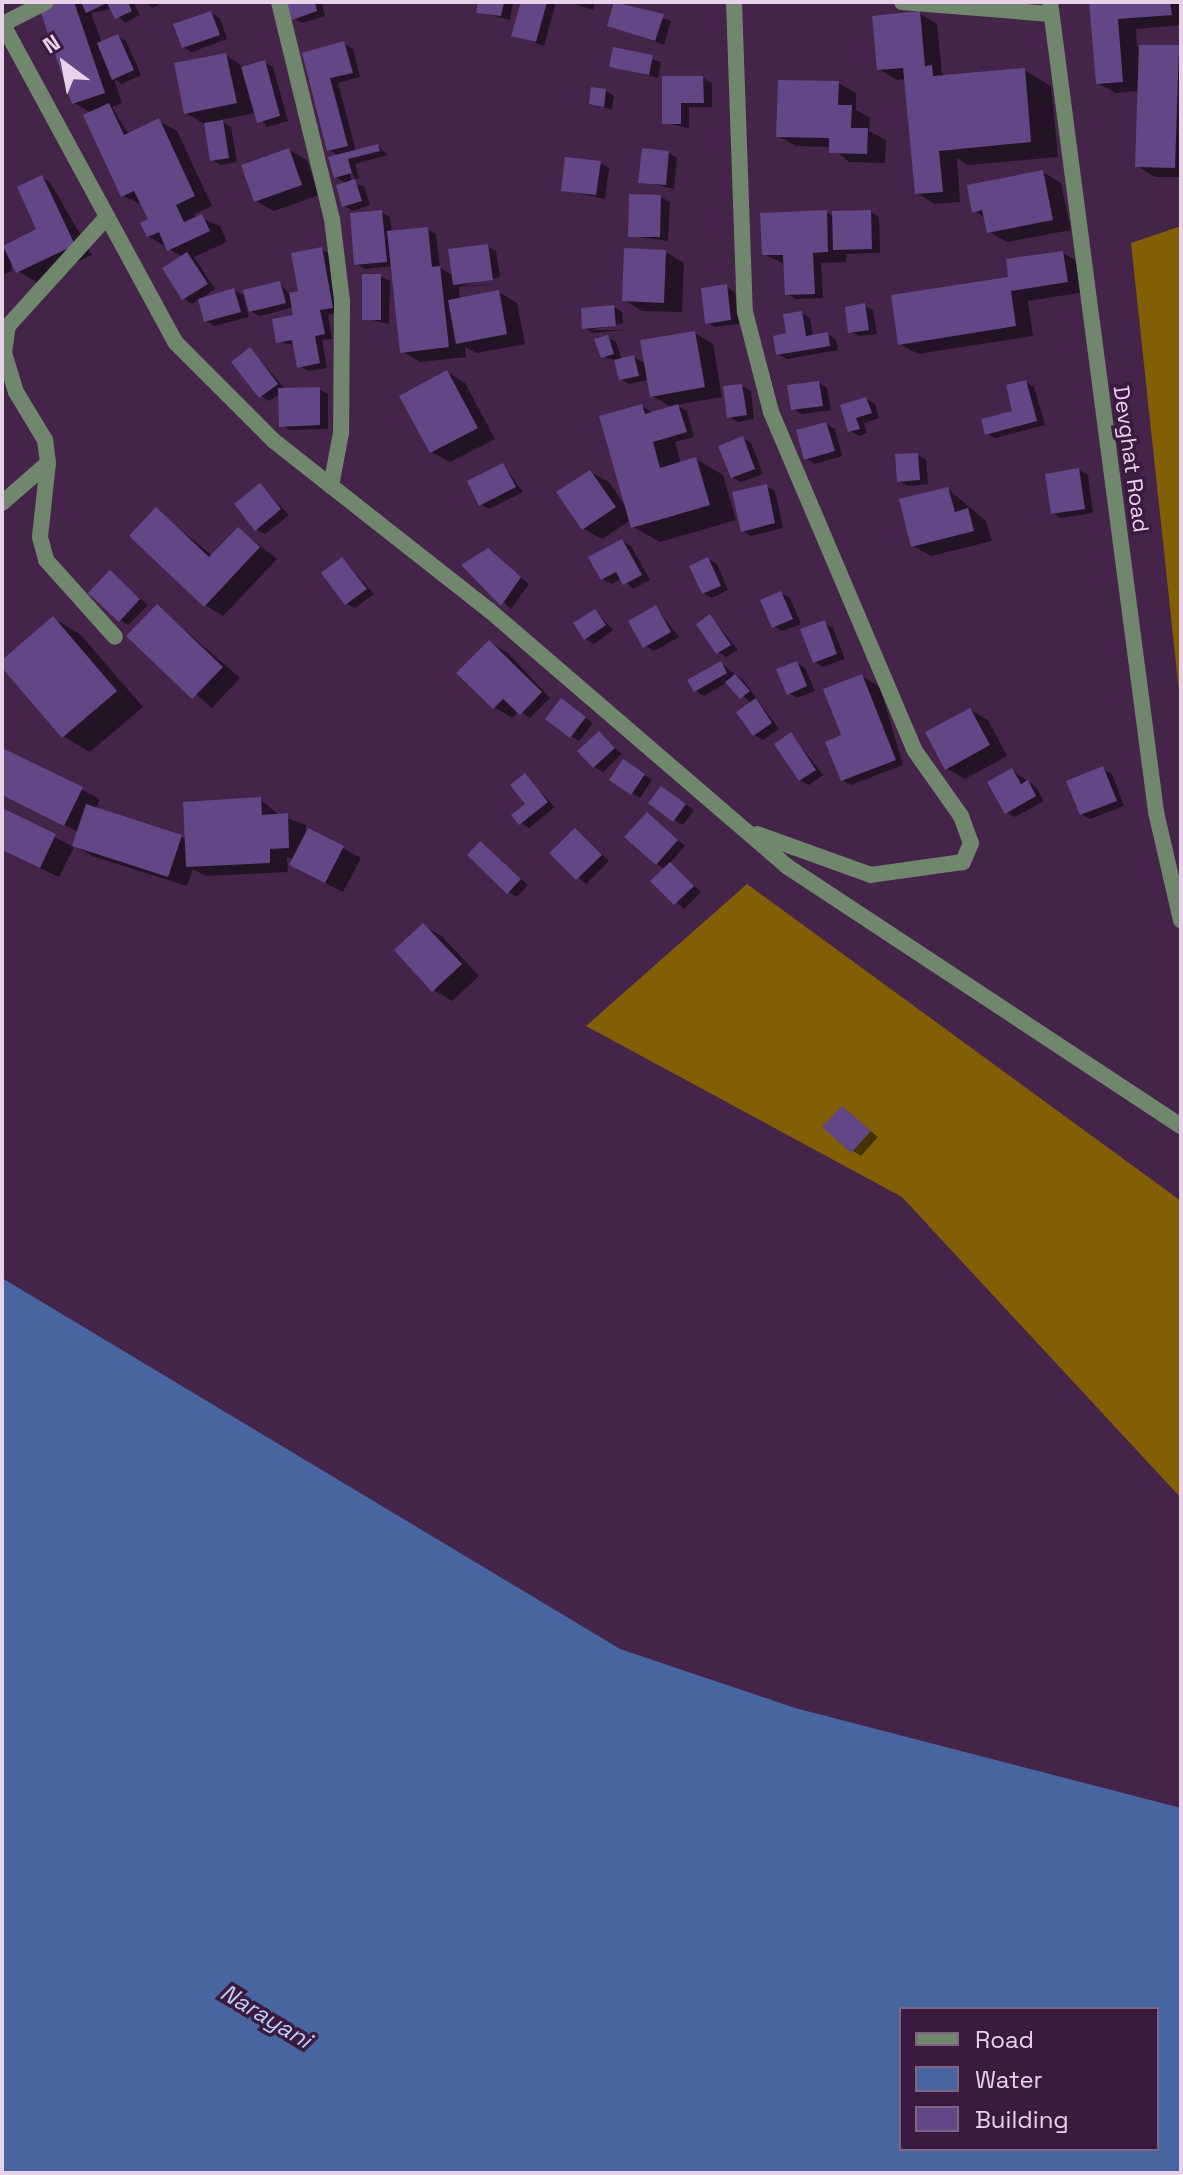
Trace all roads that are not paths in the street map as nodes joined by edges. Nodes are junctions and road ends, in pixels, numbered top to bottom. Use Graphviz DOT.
graph roads {
  1 [pos="46,2"];
  2 [pos="279,2"];
  3 [pos="734,2"];
  4 [pos="902,2"];
  5 [pos="1051,8"];
  6 [pos="2,24"];
  7 [pos="107,217"];
  8 [pos="48,463"];
  9 [pos="331,486"];
  10 [pos="2,503"];
  11 [pos="115,637"];
  12 [pos="745,830"];
  13 [pos="1181,920"];
  14 [pos="1181,1126"];
  1 -- 6 [label="street"];
  2 -- 9 [label="street"];
  3 -- 12 [label="street"];
  4 -- 5 [label="street"];
  5 -- 13 [label="street, Devghat Road"];
  6 -- 7 [label="street"];
  7 -- 8 [label="street"];
  7 -- 9 [label="street"];
  8 -- 10 [label="street"];
  8 -- 11 [label="street"];
  9 -- 12 [label="street"];
  12 -- 14 [label="street"];
}
